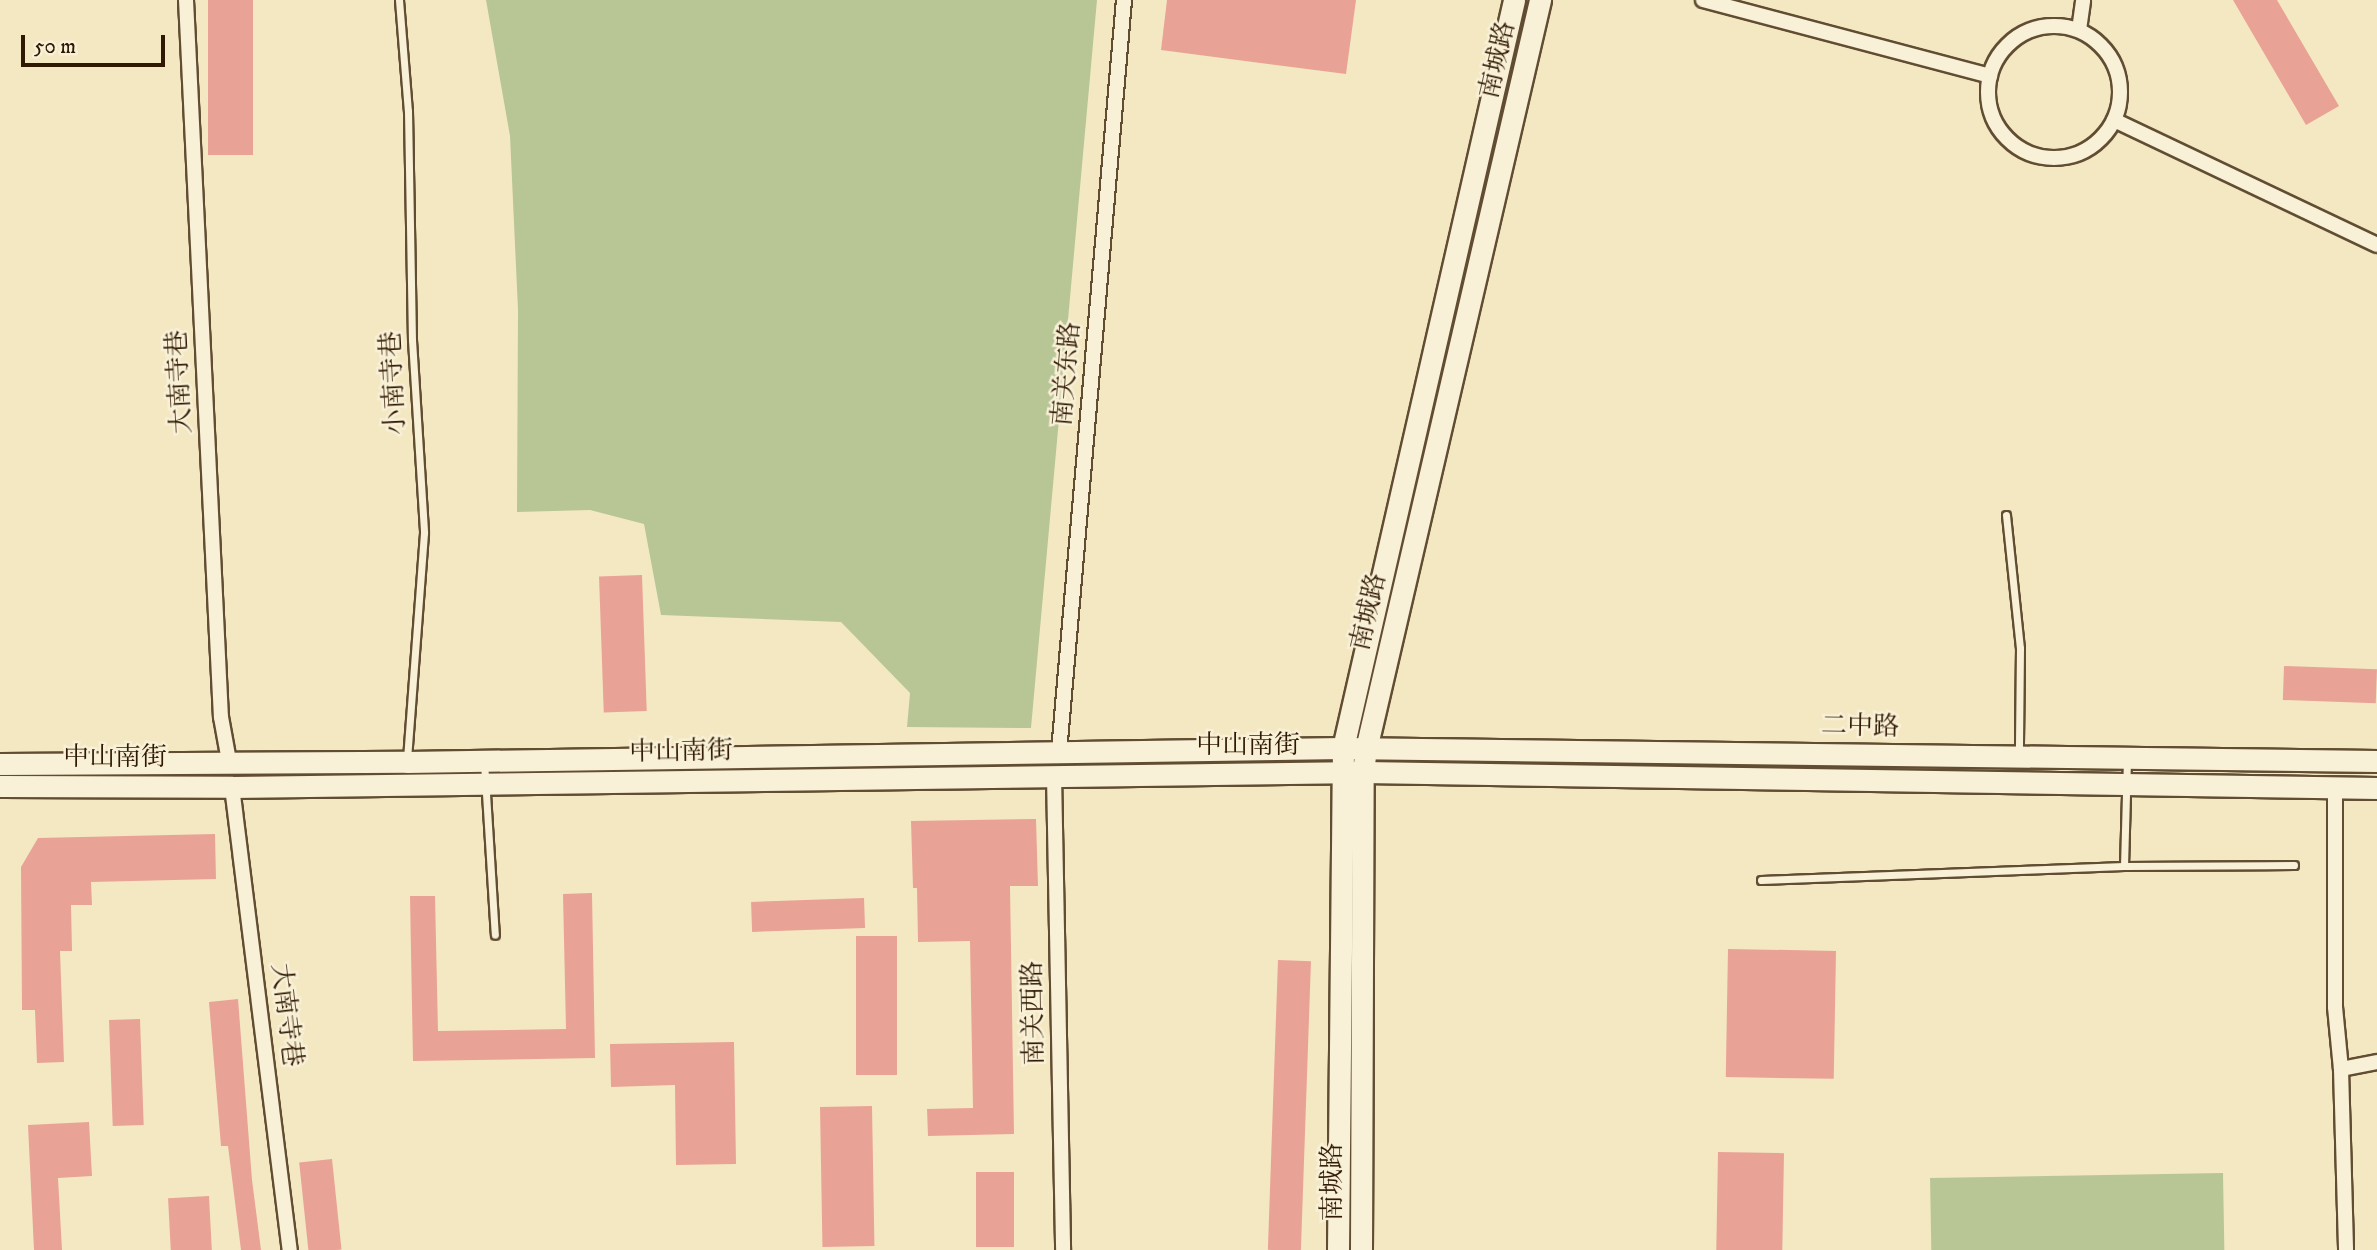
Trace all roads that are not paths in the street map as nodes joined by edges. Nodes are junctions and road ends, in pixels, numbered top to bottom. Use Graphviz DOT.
graph roads {
  1 [pos="186,0"];
  2 [pos="399,0"];
  3 [pos="1124,0"];
  4 [pos="1514,0"];
  5 [pos="1540,0"];
  6 [pos="1703,0"];
  7 [pos="2084,0"];
  8 [pos="2078,30"];
  9 [pos="1990,76"];
  10 [pos="2114,120"];
  11 [pos="2377,245"];
  12 [pos="2006,515"];
  13 [pos="1343,748"];
  14 [pos="1366,748"];
  15 [pos="1059,752"];
  16 [pos="2019,757"];
  17 [pos="2127,758"];
  18 [pos="229,761"];
  19 [pos="484,761"];
  20 [pos="2377,761"];
  21 [pos="407,762"];
  22 [pos="0,764"];
  23 [pos="1363,772"];
  24 [pos="1340,773"];
  25 [pos="1054,775"];
  26 [pos="485,783"];
  27 [pos="2127,784"];
  28 [pos="0,786"];
  29 [pos="232,787"];
  30 [pos="2335,788"];
  31 [pos="2377,788"];
  32 [pos="2294,864"];
  33 [pos="2124,866"];
  34 [pos="1761,880"];
  35 [pos="495,935"];
  36 [pos="2377,1062"];
  37 [pos="2341,1069"];
  38 [pos="290,1250"];
  39 [pos="1063,1250"];
  40 [pos="1338,1250"];
  41 [pos="1361,1250"];
  42 [pos="2346,1250"];
  1 -- 18 [label="street, 大南寺巷"];
  2 -- 21 [label="lane, 小南寺巷"];
  3 -- 15 [label="street, 南关东路"];
  4 -- 13 [label="main road, 南城路"];
  5 -- 14 [label="main road, 南城路"];
  6 -- 9 [label="street"];
  7 -- 8 [label="street"];
  8 -- 9 [label="street"];
  8 -- 10 [label="street"];
  9 -- 10 [label="street"];
  10 -- 11 [label="street"];
  12 -- 16 [label="lane"];
  13 -- 14 [label="main road, 二中路"];
  13 -- 15 [label="main road, 中山南街"];
  13 -- 24 [label="main road, 南城路"];
  14 -- 16 [label="main road, 二中路"];
  14 -- 23 [label="main road, 南城路"];
  15 -- 19 [label="main road, 中山南街"];
  16 -- 17 [label="main road, 二中路"];
  17 -- 20 [label="main road, 二中路"];
  17 -- 27 [label="lane"];
  18 -- 21 [label="main road, 中山南街"];
  18 -- 22 [label="main road, 中山南街"];
  19 -- 21 [label="main road, 中山南街"];
  19 -- 26 [label="lane"];
  23 -- 24 [label="main road, 中山南街"];
  23 -- 27 [label="main road, 二中路"];
  23 -- 41 [label="main road, 南城路"];
  24 -- 25 [label="main road, 中山南街"];
  24 -- 40 [label="main road, 南城路"];
  25 -- 26 [label="main road, 中山南街"];
  25 -- 39 [label="street, 南关西路"];
  26 -- 29 [label="main road, 中山南街"];
  26 -- 35 [label="lane"];
  27 -- 30 [label="main road, 二中路"];
  27 -- 33 [label="lane"];
  28 -- 29 [label="main road, 中山南街"];
  29 -- 38 [label="street, 大南寺巷"];
  30 -- 31 [label="main road, 二中路"];
  30 -- 37 [label="street"];
  32 -- 33 [label="lane"];
  33 -- 34 [label="lane"];
  36 -- 37 [label="street"];
  37 -- 42 [label="street"];
}
